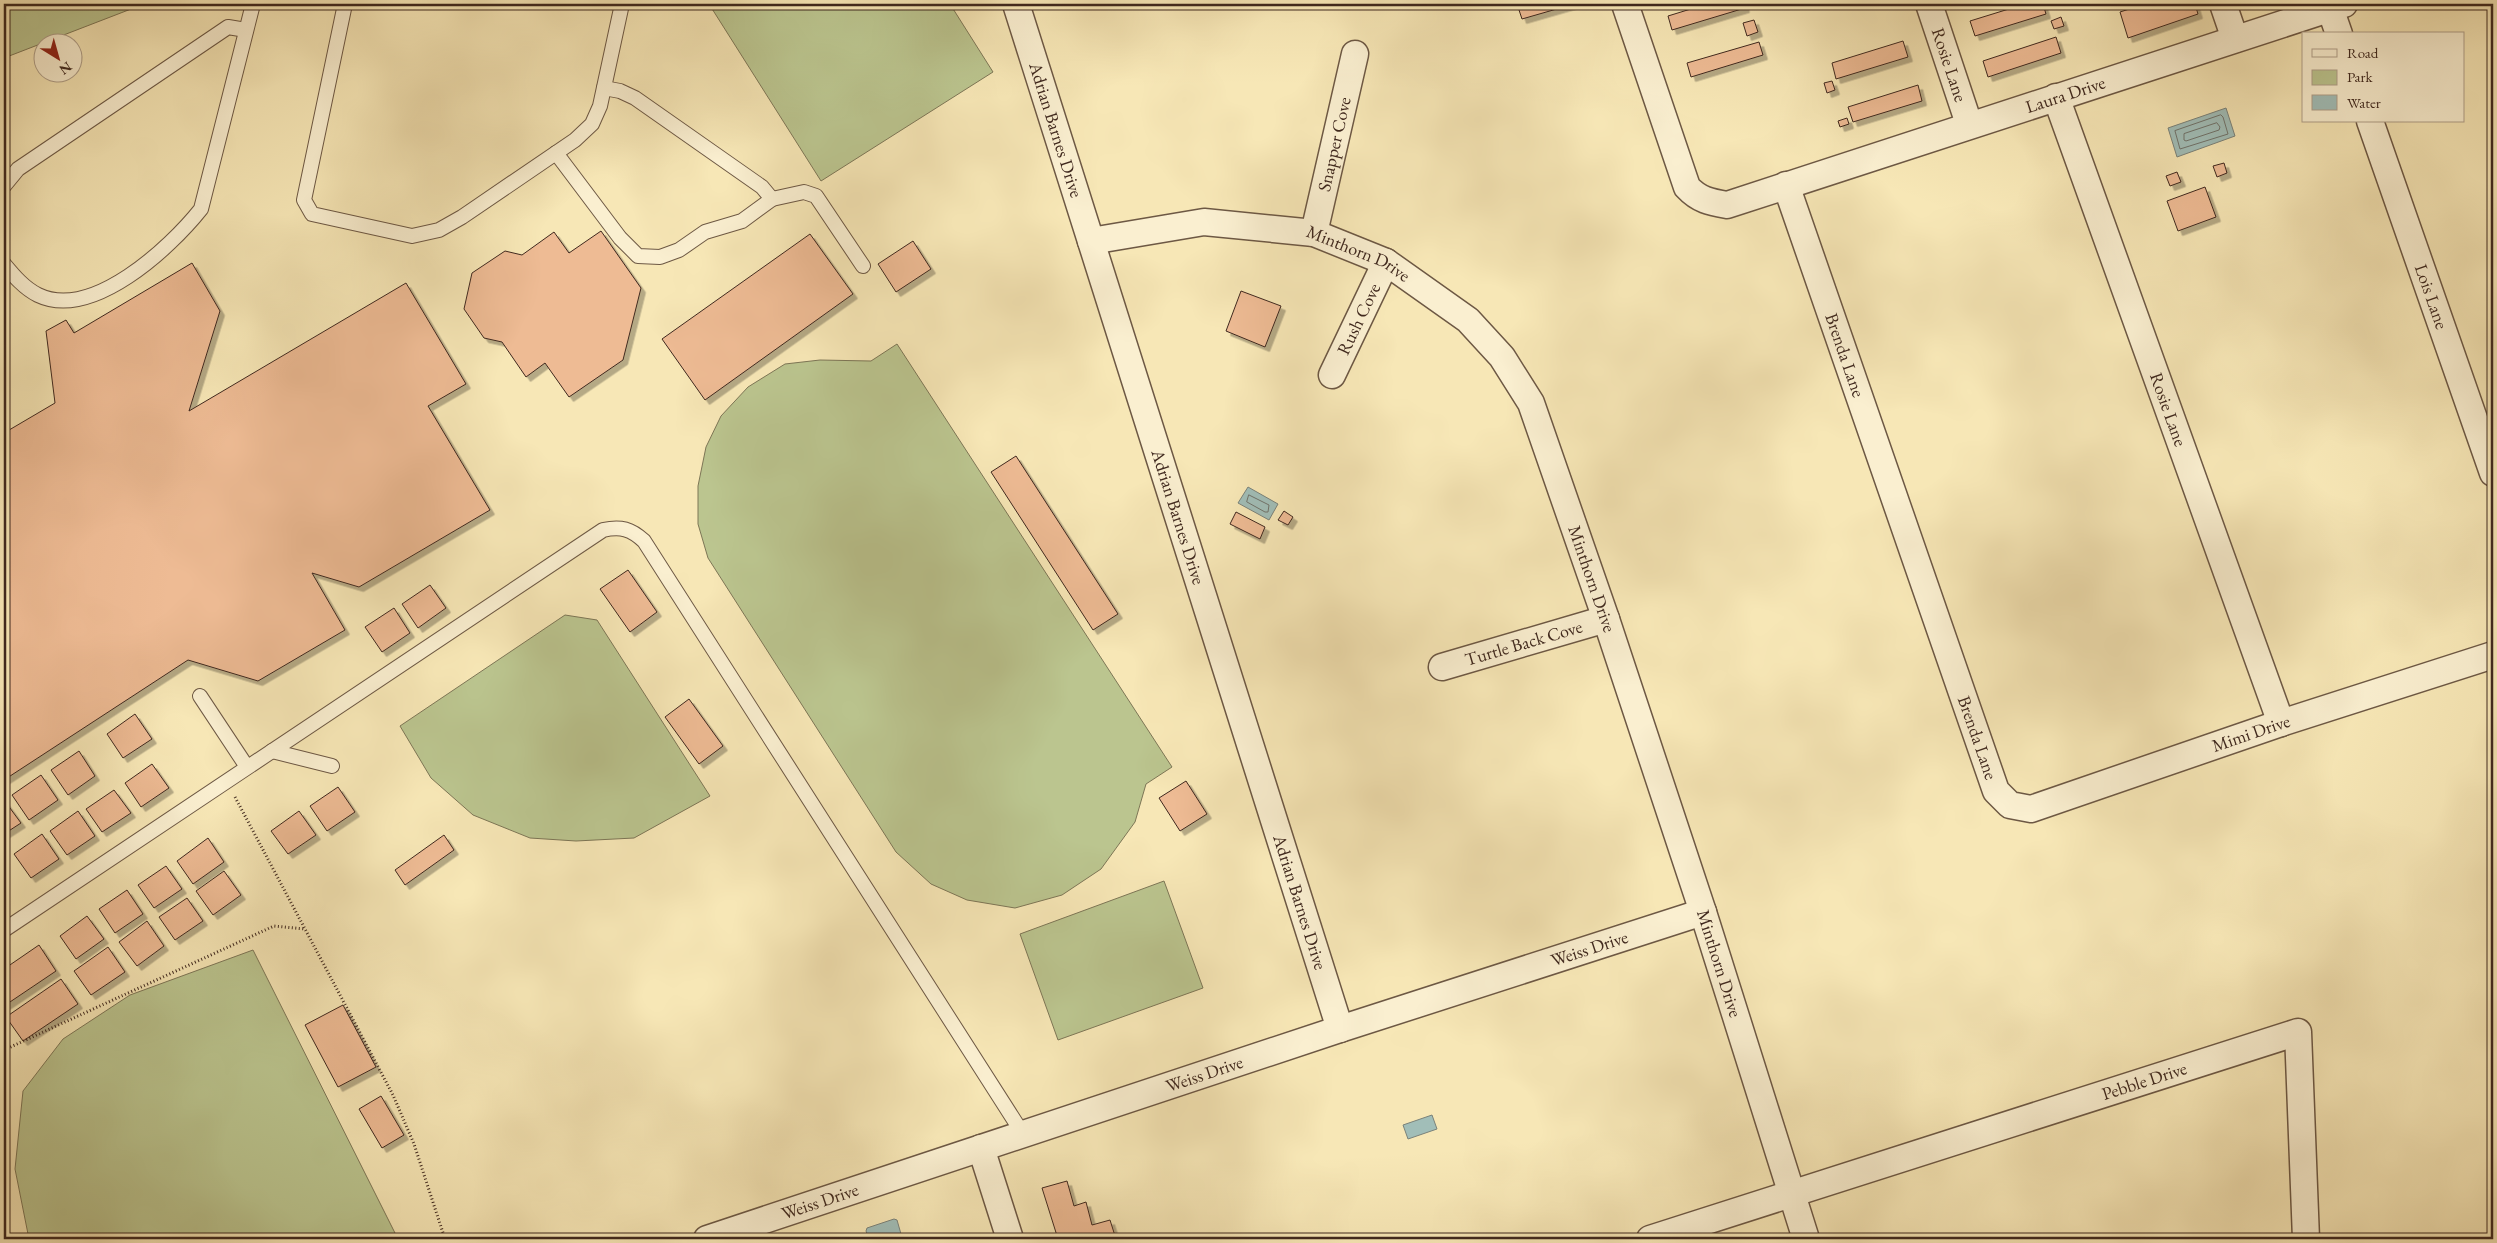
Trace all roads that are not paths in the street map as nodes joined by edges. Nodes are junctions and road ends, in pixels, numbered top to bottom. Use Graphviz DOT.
graph roads {
  1 [pos="253,4"];
  2 [pos="345,4"];
  3 [pos="622,4"];
  4 [pos="1016,4"];
  5 [pos="1625,4"];
  6 [pos="1929,4"];
  7 [pos="2224,4"];
  8 [pos="2337,6"];
  9 [pos="246,30"];
  10 [pos="2339,32"];
  11 [pos="2235,39"];
  12 [pos="1355,54"];
  13 [pos="604,88"];
  14 [pos="2056,97"];
  15 [pos="2370,122"];
  16 [pos="1969,124"];
  17 [pos="556,153"];
  18 [pos="1786,184"];
  19 [pos="4,186"];
  20 [pos="772,199"];
  21 [pos="1314,233"];
  22 [pos="1091,241"];
  23 [pos="1386,262"];
  24 [pos="4,264"];
  25 [pos="863,266"];
  26 [pos="1332,375"];
  27 [pos="2493,474"];
  28 [pos="1606,619"];
  29 [pos="2493,655"];
  30 [pos="1442,667"];
  31 [pos="200,696"];
  32 [pos="2280,722"];
  33 [pos="272,751"];
  34 [pos="332,766"];
  35 [pos="247,767"];
  36 [pos="2010,806"];
  37 [pos="1703,912"];
  38 [pos="4,930"];
  39 [pos="1340,1029"];
  40 [pos="1023,1134"];
  41 [pos="981,1148"];
  42 [pos="1792,1195"];
  43 [pos="707,1239"];
  44 [pos="1010,1239"];
  45 [pos="1650,1239"];
  46 [pos="1806,1239"];
  47 [pos="2306,1239"];
  1 -- 9 [label="lane"];
  2 -- 17 [label="lane"];
  3 -- 13 [label="lane"];
  4 -- 22 [label="street, Adrian Barnes Drive"];
  5 -- 18 [label="street"];
  6 -- 16 [label="street, Rosie Lane"];
  7 -- 11 [label="street"];
  8 -- 10 [label="street"];
  8 -- 11 [label="street, Laura Drive"];
  9 -- 19 [label="lane"];
  9 -- 24 [label="lane"];
  11 -- 14 [label="street, Laura Drive"];
  12 -- 21 [label="street, Snapper Cove"];
  13 -- 17 [label="lane"];
  13 -- 20 [label="lane"];
  14 -- 16 [label="street, Laura Drive"];
  14 -- 32 [label="street, Rosie Lane"];
  15 -- 27 [label="street, Lois Lane"];
  16 -- 18 [label="street, Laura Drive"];
  17 -- 20 [label="lane"];
  18 -- 36 [label="street, Brenda Lane"];
  20 -- 25 [label="lane"];
  21 -- 22 [label="street, Minthorn Drive"];
  21 -- 23 [label="street, Minthorn Drive"];
  22 -- 39 [label="street, Adrian Barnes Drive"];
  23 -- 26 [label="street, Rush Cove"];
  23 -- 28 [label="street, Minthorn Drive"];
  28 -- 30 [label="street, Turtle Back Cove"];
  28 -- 37 [label="street, Minthorn Drive"];
  29 -- 32 [label="street, Mimi Drive"];
  31 -- 35 [label="lane"];
  32 -- 36 [label="street, Mimi Drive"];
  33 -- 34 [label="lane"];
  33 -- 35 [label="lane"];
  33 -- 40 [label="lane"];
  35 -- 38 [label="lane"];
  37 -- 39 [label="street, Weiss Drive"];
  37 -- 42 [label="street, Minthorn Drive"];
  39 -- 40 [label="street, Weiss Drive"];
  40 -- 41 [label="street, Weiss Drive"];
  41 -- 43 [label="street, Weiss Drive"];
  41 -- 44 [label="street"];
  42 -- 45 [label="street"];
  42 -- 46 [label="street, Minthorn Drive"];
  42 -- 47 [label="street, Pebble Drive"];
}
